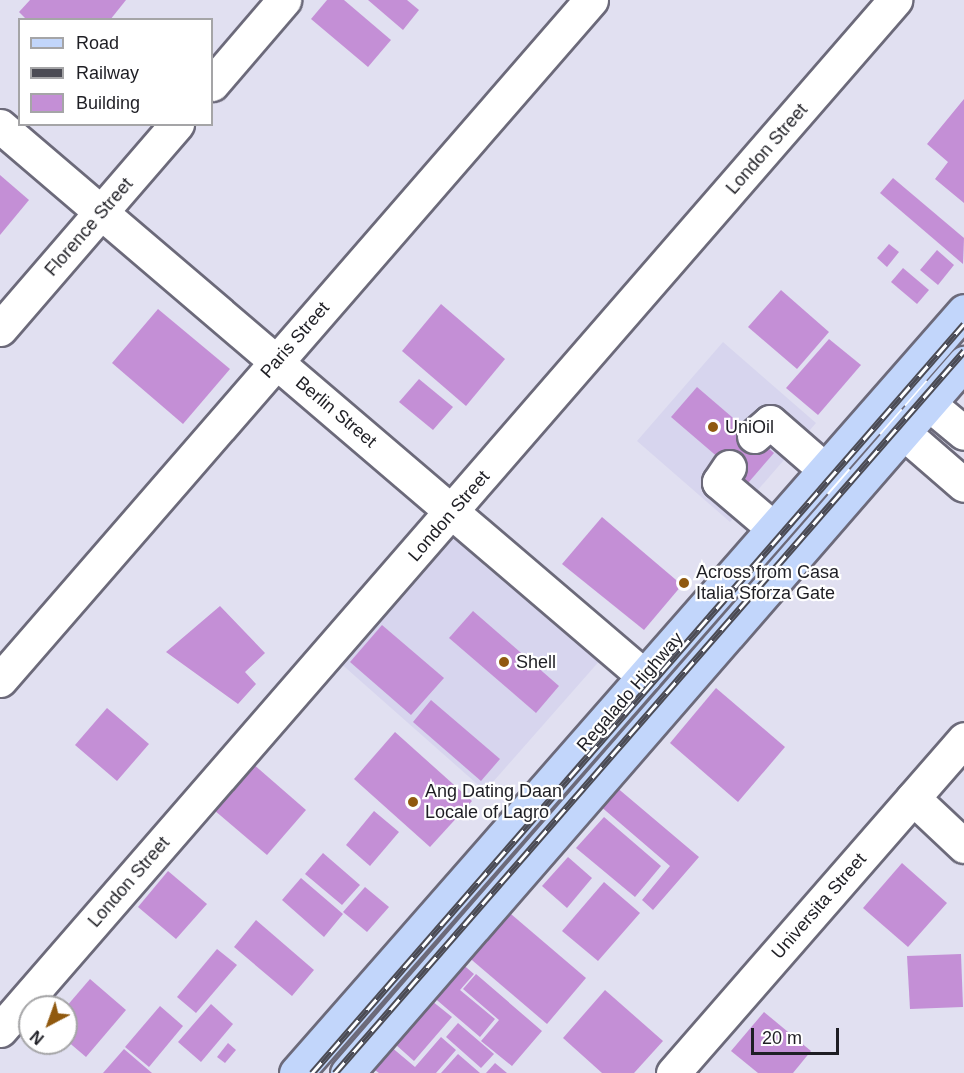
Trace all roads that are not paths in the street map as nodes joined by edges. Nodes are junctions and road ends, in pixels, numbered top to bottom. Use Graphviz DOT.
graph roads {
  1 [pos="284,0"];
  2 [pos="591,0"];
  3 [pos="895,0"];
  4 [pos="213,83"];
  5 [pos="0,126"];
  6 [pos="175,126"];
  7 [pos="101,213"];
  8 [pos="964,311"];
  9 [pos="0,329"];
  10 [pos="277,362"];
  11 [pos="964,363"];
  12 [pos="902,381"];
  13 [pos="929,404"];
  14 [pos="878,411"];
  15 [pos="903,433"];
  16 [pos="964,433"];
  17 [pos="754,436"];
  18 [pos="729,466"];
  19 [pos="825,470"];
  20 [pos="962,479"];
  21 [pos="851,492"];
  22 [pos="453,512"];
  23 [pos="773,528"];
  24 [pos="0,680"];
  25 [pos="636,685"];
  26 [pos="656,718"];
  27 [pos="964,739"];
  28 [pos="912,798"];
  29 [pos="964,846"];
  30 [pos="0,1030"];
  31 [pos="690,1066"];
  32 [pos="296,1073"];
  33 [pos="347,1073"];
  1 -- 4 [label="street"];
  2 -- 10 [label="street, Paris Street"];
  3 -- 22 [label="street, London Street"];
  5 -- 7 [label="street, Berlin Street"];
  6 -- 7 [label="street, Florence Street"];
  7 -- 9 [label="street, Florence Street"];
  7 -- 10 [label="street, Berlin Street"];
  8 -- 12 [label="main road, Regalado Highway"];
  10 -- 22 [label="street, Berlin Street"];
  10 -- 24 [label="street, Paris Street"];
  11 -- 13 [label="main road, Regalado Highway"];
  12 -- 13 [label="street"];
  12 -- 14 [label="main road, Regalado Highway"];
  13 -- 15 [label="main road, Regalado Highway"];
  13 -- 16 [label="street"];
  14 -- 15 [label="street"];
  14 -- 19 [label="main road, Regalado Highway"];
  15 -- 20 [label="street"];
  15 -- 21 [label="main road, Regalado Highway"];
  17 -- 19 [label="street"];
  18 -- 23 [label="street"];
  19 -- 21 [label="street"];
  19 -- 23 [label="main road, Regalado Highway"];
  21 -- 26 [label="main road, Regalado Highway"];
  22 -- 25 [label="street, Berlin Street"];
  22 -- 30 [label="street, London Street"];
  23 -- 25 [label="main road, Regalado Highway"];
  25 -- 26 [label="street, Berlin Street"];
  25 -- 32 [label="main road, Regalado Highway"];
  26 -- 33 [label="main road, Regalado Highway"];
  27 -- 28 [label="street, Universita Street"];
  28 -- 29 [label="street"];
  28 -- 31 [label="street, Universita Street"];
}
